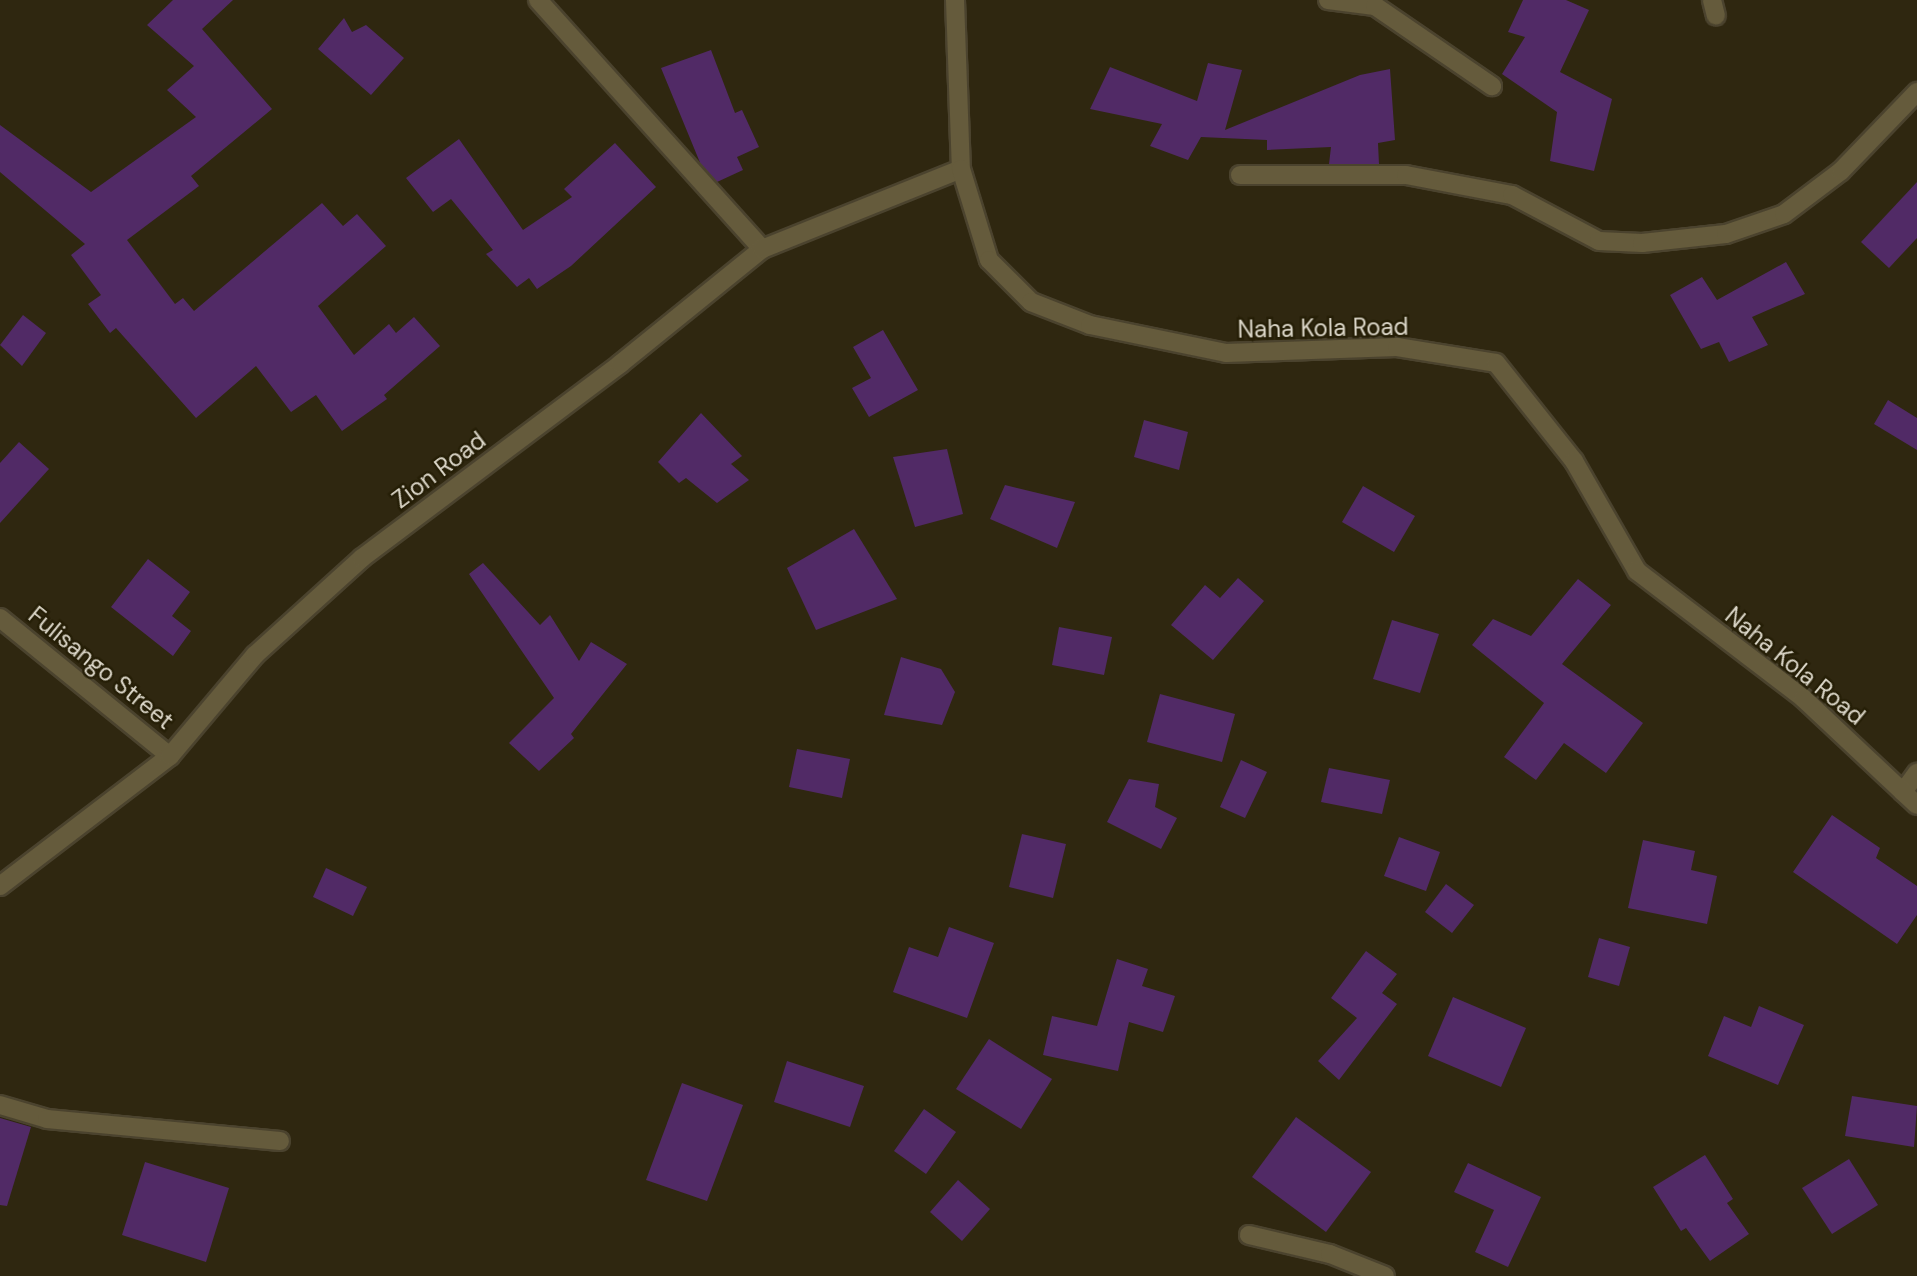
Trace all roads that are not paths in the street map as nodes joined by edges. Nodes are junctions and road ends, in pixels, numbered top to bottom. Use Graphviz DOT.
graph roads {
  1 [pos="538,0"];
  2 [pos="955,0"];
  3 [pos="1328,0"];
  4 [pos="1492,86"];
  5 [pos="1917,92"];
  6 [pos="961,169"];
  7 [pos="1240,175"];
  8 [pos="762,249"];
  9 [pos="0,618"];
  10 [pos="170,756"];
  11 [pos="1917,773"];
  12 [pos="1903,792"];
  13 [pos="1917,805"];
  14 [pos="0,886"];
  15 [pos="0,1105"];
  16 [pos="280,1141"];
  17 [pos="1248,1235"];
  18 [pos="1385,1276"];
  1 -- 8 [label="street"];
  2 -- 6 [label="street, Naha Kola Road"];
  3 -- 4 [label="street"];
  5 -- 7 [label="street"];
  6 -- 8 [label="street, Zion Road"];
  6 -- 12 [label="street, Naha Kola Road"];
  8 -- 10 [label="street, Zion Road"];
  9 -- 10 [label="street, Fulisango Street"];
  10 -- 14 [label="street, Zion Road"];
  11 -- 12 [label="street"];
  12 -- 13 [label="street, Naha Kola Road"];
  15 -- 16 [label="street"];
  17 -- 18 [label="street"];
}
